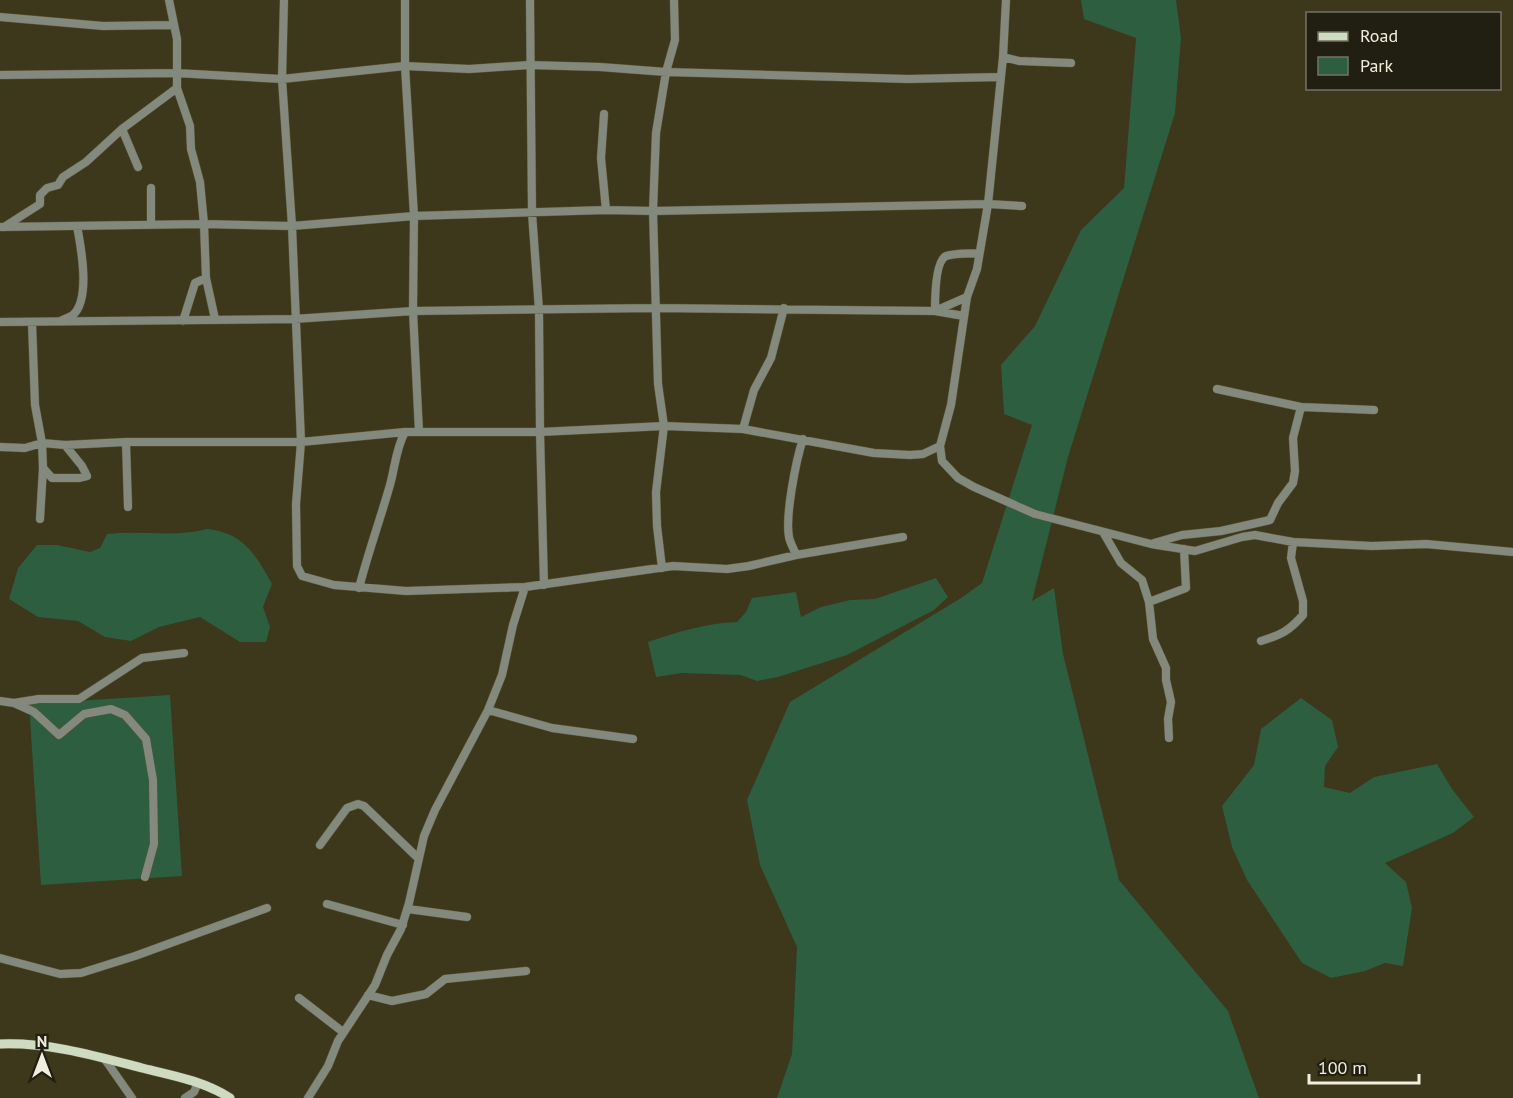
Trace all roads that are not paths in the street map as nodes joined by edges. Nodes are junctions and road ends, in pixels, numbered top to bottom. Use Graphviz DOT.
graph roads {
  1 [pos="169,0"];
  2 [pos="284,0"];
  3 [pos="405,0"];
  4 [pos="530,0"];
  5 [pos="674,0"];
  6 [pos="1006,0"];
  7 [pos="0,17"];
  8 [pos="173,25"];
  9 [pos="1003,57"];
  10 [pos="1071,63"];
  11 [pos="530,65"];
  12 [pos="405,66"];
  13 [pos="666,72"];
  14 [pos="176,73"];
  15 [pos="0,75"];
  16 [pos="1000,77"];
  17 [pos="282,79"];
  18 [pos="177,88"];
  19 [pos="604,114"];
  20 [pos="122,129"];
  21 [pos="138,167"];
  22 [pos="151,189"];
  23 [pos="988,204"];
  24 [pos="1022,206"];
  25 [pos="606,210"];
  26 [pos="653,211"];
  27 [pos="532,213"];
  28 [pos="414,216"];
  29 [pos="204,224"];
  30 [pos="151,225"];
  31 [pos="76,226"];
  32 [pos="292,226"];
  33 [pos="2,227"];
  34 [pos="979,253"];
  35 [pos="206,278"];
  36 [pos="967,297"];
  37 [pos="655,308"];
  38 [pos="784,308"];
  39 [pos="539,310"];
  40 [pos="935,310"];
  41 [pos="413,311"];
  42 [pos="964,316"];
  43 [pos="214,319"];
  44 [pos="294,319"];
  45 [pos="183,321"];
  46 [pos="0,322"];
  47 [pos="32,323"];
  48 [pos="54,323"];
  49 [pos="1217,389"];
  50 [pos="1300,407"];
  51 [pos="1374,410"];
  52 [pos="663,426"];
  53 [pos="742,429"];
  54 [pos="405,432"];
  55 [pos="419,432"];
  56 [pos="540,432"];
  57 [pos="803,439"];
  58 [pos="126,442"];
  59 [pos="301,442"];
  60 [pos="42,443"];
  61 [pos="65,445"];
  62 [pos="940,446"];
  63 [pos="0,447"];
  64 [pos="43,468"];
  65 [pos="128,507"];
  66 [pos="40,519"];
  67 [pos="1103,532"];
  68 [pos="903,537"];
  69 [pos="1293,542"];
  70 [pos="1150,544"];
  71 [pos="1184,549"];
  72 [pos="1513,552"];
  73 [pos="796,555"];
  74 [pos="662,568"];
  75 [pos="544,585"];
  76 [pos="525,587"];
  77 [pos="358,588"];
  78 [pos="1149,602"];
  79 [pos="1261,641"];
  80 [pos="184,653"];
  81 [pos="0,701"];
  82 [pos="14,703"];
  83 [pos="488,710"];
  84 [pos="1169,738"];
  85 [pos="633,739"];
  86 [pos="320,845"];
  87 [pos="418,858"];
  88 [pos="145,877"];
  89 [pos="327,904"];
  90 [pos="267,908"];
  91 [pos="408,909"];
  92 [pos="467,917"];
  93 [pos="403,925"];
  94 [pos="0,958"];
  95 [pos="526,971"];
  96 [pos="368,995"];
  97 [pos="299,998"];
  98 [pos="344,1032"];
  99 [pos="0,1044"];
  100 [pos="104,1058"];
  101 [pos="198,1083"];
  102 [pos="132,1098"];
  103 [pos="185,1098"];
  104 [pos="230,1098"];
  105 [pos="308,1098"];
  1 -- 8 [label="street"];
  2 -- 17 [label="street"];
  3 -- 12 [label="street"];
  4 -- 11 [label="street"];
  5 -- 13 [label="street"];
  6 -- 9 [label="street"];
  7 -- 8 [label="street"];
  8 -- 14 [label="street"];
  9 -- 10 [label="street"];
  9 -- 16 [label="street"];
  11 -- 12 [label="street"];
  11 -- 13 [label="street"];
  11 -- 27 [label="street"];
  12 -- 17 [label="street"];
  12 -- 28 [label="street"];
  13 -- 16 [label="street"];
  13 -- 26 [label="street"];
  14 -- 15 [label="street"];
  14 -- 17 [label="street"];
  14 -- 18 [label="street"];
  16 -- 23 [label="street"];
  17 -- 32 [label="street"];
  18 -- 20 [label="street"];
  18 -- 29 [label="street"];
  19 -- 25 [label="street"];
  20 -- 21 [label="street"];
  20 -- 33 [label="street"];
  22 -- 30 [label="street"];
  23 -- 24 [label="street"];
  23 -- 26 [label="street"];
  23 -- 34 [label="street"];
  25 -- 26 [label="street"];
  25 -- 27 [label="street"];
  26 -- 37 [label="street"];
  27 -- 28 [label="street"];
  27 -- 39 [label="street"];
  28 -- 32 [label="street"];
  28 -- 41 [label="street"];
  29 -- 30 [label="street"];
  29 -- 32 [label="street"];
  29 -- 35 [label="street"];
  30 -- 31 [label="street"];
  31 -- 33 [label="street"];
  31 -- 48 [label="street"];
  32 -- 44 [label="street"];
  34 -- 36 [label="street"];
  34 -- 40 [label="street"];
  35 -- 43 [label="street"];
  35 -- 45 [label="street"];
  36 -- 40 [label="street"];
  36 -- 42 [label="street"];
  37 -- 38 [label="street"];
  37 -- 39 [label="street"];
  37 -- 52 [label="street"];
  38 -- 40 [label="street"];
  38 -- 53 [label="street"];
  39 -- 41 [label="street"];
  39 -- 56 [label="street"];
  40 -- 42 [label="street"];
  41 -- 44 [label="street"];
  41 -- 55 [label="street"];
  42 -- 62 [label="street"];
  43 -- 44 [label="street"];
  43 -- 45 [label="street"];
  44 -- 59 [label="street"];
  45 -- 48 [label="street"];
  46 -- 47 [label="street"];
  47 -- 48 [label="street"];
  47 -- 60 [label="street"];
  49 -- 50 [label="street"];
  50 -- 51 [label="street"];
  50 -- 70 [label="street"];
  52 -- 53 [label="street"];
  52 -- 56 [label="street"];
  52 -- 74 [label="street"];
  53 -- 57 [label="street"];
  54 -- 55 [label="street"];
  54 -- 59 [label="street"];
  54 -- 77 [label="street"];
  55 -- 56 [label="street"];
  56 -- 75 [label="street"];
  57 -- 62 [label="street"];
  57 -- 73 [label="street"];
  58 -- 59 [label="street"];
  58 -- 61 [label="street"];
  58 -- 65 [label="street"];
  59 -- 77 [label="street"];
  60 -- 61 [label="street"];
  60 -- 63 [label="street"];
  60 -- 64 [label="street"];
  61 -- 64 [label="street"];
  62 -- 67 [label="street"];
  64 -- 66 [label="street"];
  67 -- 70 [label="street"];
  67 -- 78 [label="street"];
  68 -- 73 [label="street"];
  69 -- 71 [label="street"];
  69 -- 72 [label="street"];
  69 -- 79 [label="street"];
  70 -- 71 [label="street"];
  71 -- 78 [label="street"];
  73 -- 74 [label="street"];
  74 -- 75 [label="street"];
  75 -- 76 [label="street"];
  76 -- 77 [label="street"];
  76 -- 83 [label="street"];
  78 -- 84 [label="street"];
  80 -- 82 [label="street"];
  81 -- 82 [label="street"];
  82 -- 88 [label="street"];
  83 -- 85 [label="street"];
  83 -- 87 [label="street"];
  86 -- 87 [label="street"];
  87 -- 91 [label="street"];
  89 -- 93 [label="street"];
  90 -- 94 [label="street"];
  91 -- 92 [label="street"];
  91 -- 93 [label="street"];
  93 -- 96 [label="street"];
  95 -- 96 [label="street"];
  96 -- 98 [label="street"];
  97 -- 98 [label="street"];
  98 -- 105 [label="street"];
  99 -- 100 [label="main road"];
  100 -- 101 [label="main road"];
  100 -- 102 [label="street"];
  101 -- 103 [label="street"];
  101 -- 104 [label="main road"];
}
